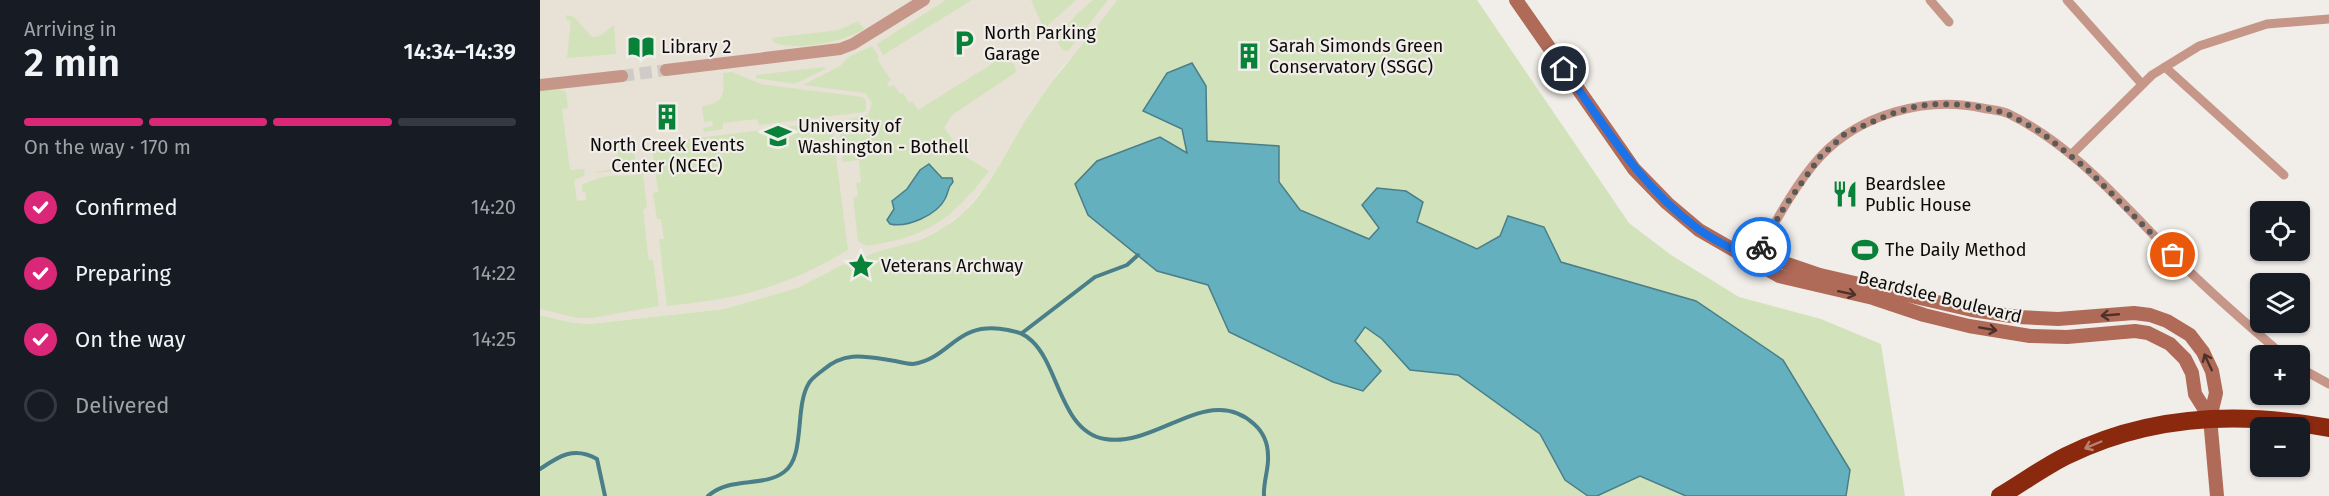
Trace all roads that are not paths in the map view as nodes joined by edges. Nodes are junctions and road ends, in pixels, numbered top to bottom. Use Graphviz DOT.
graph roads {
  1 [pos="924,0"];
  2 [pos="1516,0"];
  3 [pos="1930,0"];
  4 [pos="2067,0"];
  5 [pos="2329,19"];
  6 [pos="1949,22"];
  7 [pos="2165,67"];
  8 [pos="666,70"];
  9 [pos="622,76"];
  10 [pos="2142,84"];
  11 [pos="540,85"];
  12 [pos="2071,155"];
  13 [pos="2284,175"];
  14 [pos="1754,260"];
  15 [pos="2271,345"];
  16 [pos="2310,374"];
  17 [pos="2329,384"];
  18 [pos="2210,418"];
  19 [pos="2329,428"];
  20 [pos="2000,496"];
  21 [pos="2217,496"];
  1 -- 8 [label="street"];
  2 -- 14 [label="main road, Beardslee Boulevard"];
  3 -- 6 [label="street"];
  4 -- 10 [label="street"];
  5 -- 7 [label="street"];
  7 -- 10 [label="street"];
  7 -- 13 [label="street"];
  9 -- 11 [label="street"];
  10 -- 12 [label="street"];
  12 -- 14 [label="street"];
  12 -- 15 [label="street"];
  14 -- 18 [label="main road, Beardslee Boulevard, one-way"];
  18 -- 14 [label="main road, Beardslee Boulevard, one-way"];
  16 -- 17 [label="street"];
  18 -- 19 [label="highway"];
  18 -- 20 [label="highway, one-way"];
  18 -- 21 [label="main road"];
}
